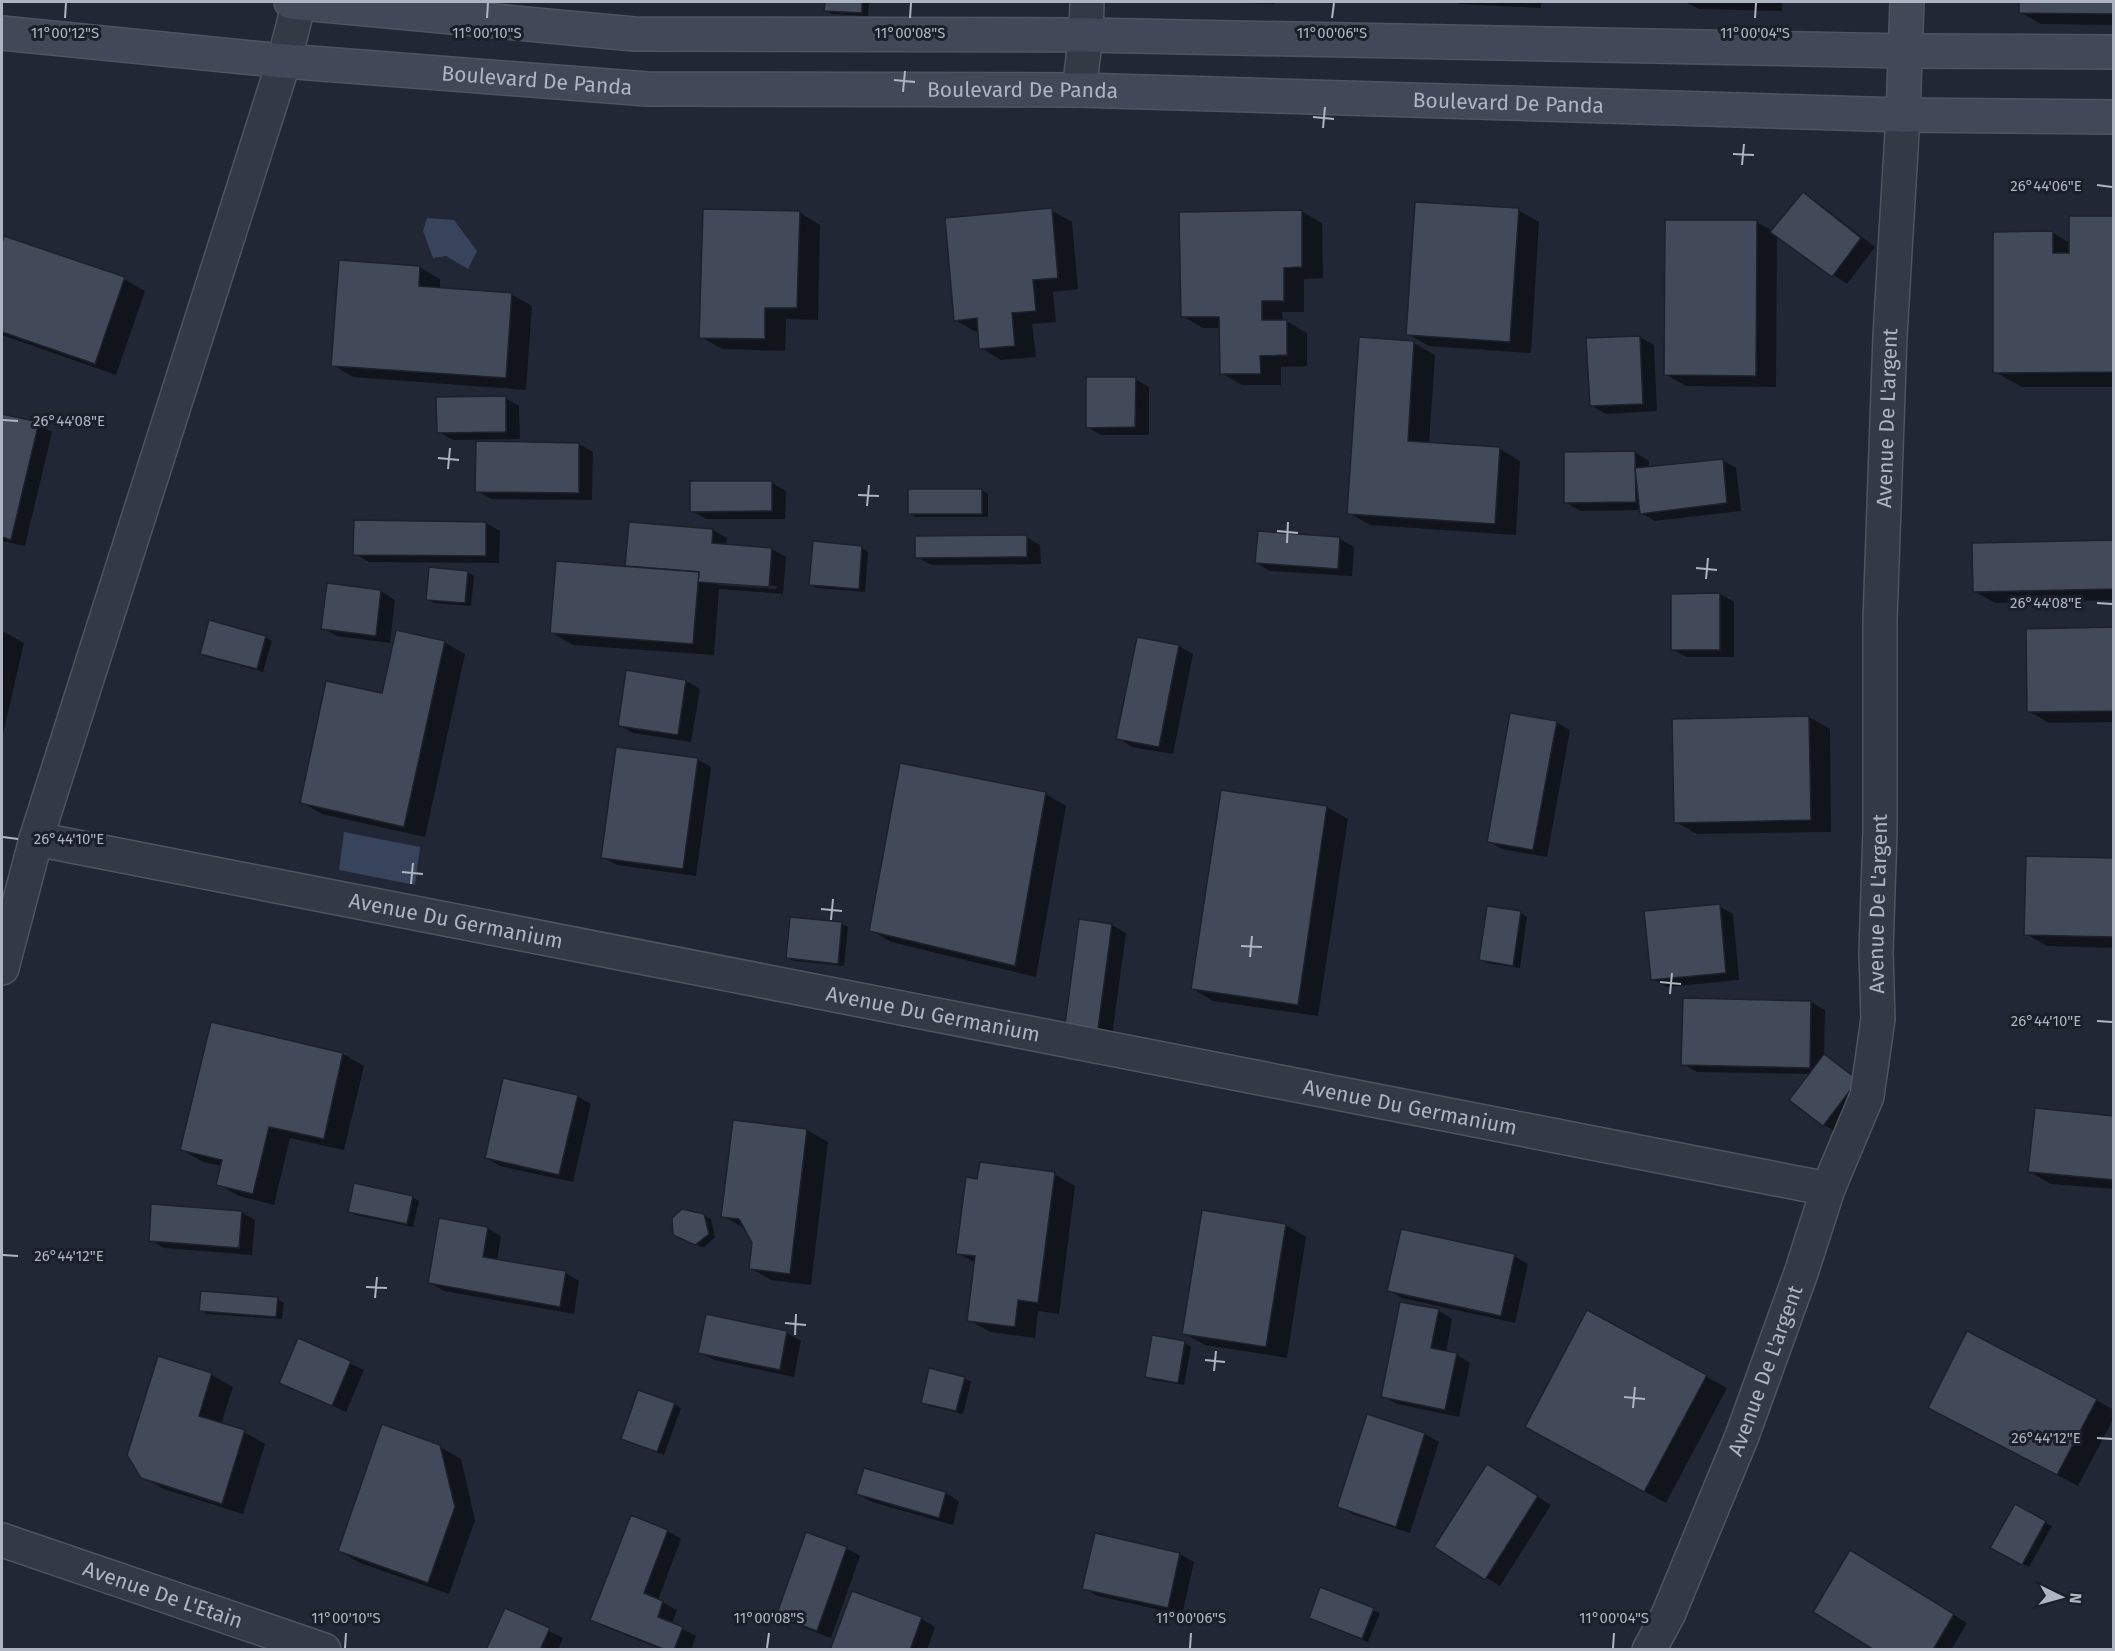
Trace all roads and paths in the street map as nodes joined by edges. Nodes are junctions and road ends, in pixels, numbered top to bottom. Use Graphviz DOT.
graph roads {
  1 [pos="295,2"];
  2 [pos="1087,2"];
  3 [pos="1907,2"];
  4 [pos="2,33"];
  5 [pos="1086,35"];
  6 [pos="1905,51"];
  7 [pos="2114,52"];
  8 [pos="284,61"];
  9 [pos="1079,90"];
  10 [pos="1903,115"];
  11 [pos="2114,117"];
  12 [pos="36,839"];
  13 [pos="2,968"];
  14 [pos="1828,1189"];
  15 [pos="2,1540"];
  16 [pos="324,1650"];
  17 [pos="1649,1650"];
  1 -- 5 [label="street"];
  1 -- 8 [label="street"];
  2 -- 5 [label="street"];
  3 -- 6 [label="street"];
  4 -- 8 [label="street, Boulevard De Panda"];
  5 -- 6 [label="street"];
  5 -- 9 [label="street"];
  6 -- 7 [label="street"];
  6 -- 10 [label="street"];
  8 -- 9 [label="street, Boulevard De Panda"];
  8 -- 12 [label="street"];
  9 -- 10 [label="street, Boulevard De Panda"];
  10 -- 11 [label="street, Boulevard De Panda"];
  10 -- 14 [label="street, Avenue De L'argent"];
  12 -- 13 [label="street"];
  12 -- 14 [label="street, Avenue Du Germanium"];
  14 -- 17 [label="street, Avenue De L'argent"];
  15 -- 16 [label="street, Avenue De L'Etain"];
}
